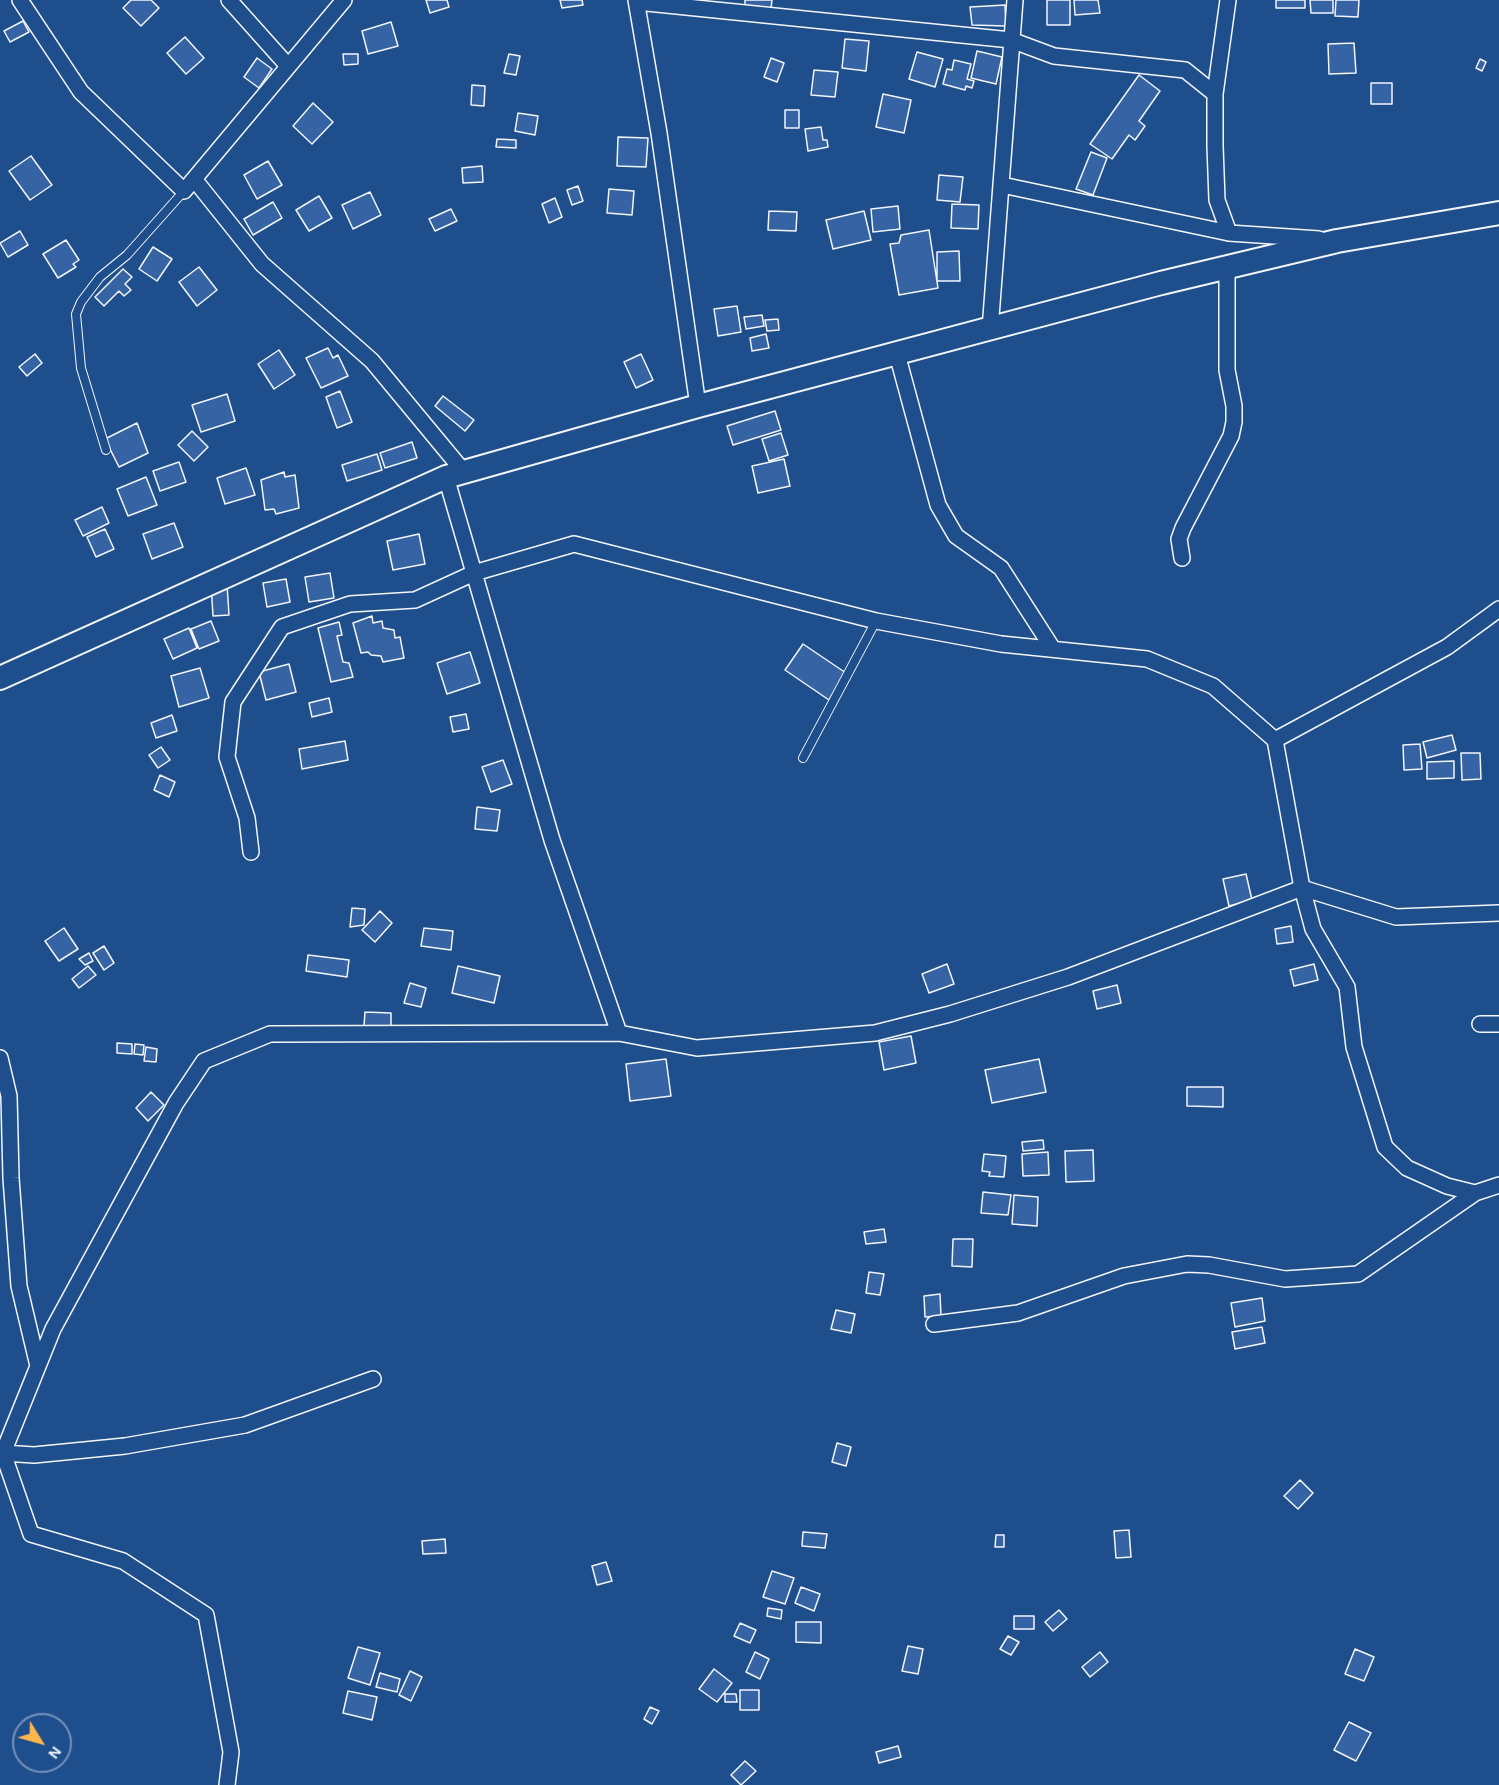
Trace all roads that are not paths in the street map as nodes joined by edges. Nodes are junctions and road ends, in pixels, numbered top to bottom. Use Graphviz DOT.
graph roads {
  1 [pos="20,0"];
  2 [pos="229,0"];
  3 [pos="344,0"];
  4 [pos="1015,0"];
  5 [pos="1228,0"];
  6 [pos="637,1"];
  7 [pos="1011,40"];
  8 [pos="288,66"];
  9 [pos="1215,94"];
  10 [pos="189,185"];
  11 [pos="1002,185"];
  12 [pos="1499,213"];
  13 [pos="1229,233"];
  14 [pos="1336,241"];
  15 [pos="1227,267"];
  16 [pos="990,330"];
  17 [pos="897,354"];
  18 [pos="698,406"];
  19 [pos="106,450"];
  20 [pos="455,475"];
  21 [pos="1182,558"];
  22 [pos="474,573"];
  23 [pos="1499,609"];
  24 [pos="876,621"];
  25 [pos="1053,650"];
  26 [pos="0,678"];
  27 [pos="1275,740"];
  28 [pos="803,758"];
  29 [pos="251,852"];
  30 [pos="1302,888"];
  31 [pos="1499,913"];
  32 [pos="1480,1024"];
  33 [pos="1499,1024"];
  34 [pos="619,1033"];
  35 [pos="0,1058"];
  36 [pos="1499,1185"];
  37 [pos="1475,1193"];
  38 [pos="934,1324"];
  39 [pos="38,1366"];
  40 [pos="373,1379"];
  41 [pos="3,1453"];
  42 [pos="227,1785"];
  1 -- 10 [label="street"];
  2 -- 8 [label="street"];
  3 -- 8 [label="street"];
  4 -- 7 [label="street"];
  5 -- 9 [label="street"];
  6 -- 7 [label="street"];
  6 -- 18 [label="street"];
  7 -- 9 [label="street"];
  7 -- 11 [label="street"];
  8 -- 10 [label="street"];
  9 -- 13 [label="street"];
  10 -- 19 [label="lane"];
  10 -- 20 [label="street"];
  11 -- 13 [label="street"];
  11 -- 16 [label="street"];
  12 -- 14 [label="main road"];
  13 -- 14 [label="street"];
  14 -- 15 [label="main road"];
  15 -- 16 [label="main road"];
  15 -- 21 [label="street"];
  16 -- 17 [label="main road"];
  17 -- 18 [label="main road"];
  17 -- 25 [label="street"];
  18 -- 20 [label="main road"];
  20 -- 22 [label="street"];
  20 -- 26 [label="main road"];
  22 -- 24 [label="street"];
  22 -- 29 [label="street"];
  22 -- 34 [label="street"];
  23 -- 27 [label="street"];
  24 -- 25 [label="street"];
  24 -- 28 [label="lane"];
  25 -- 27 [label="street"];
  27 -- 30 [label="street"];
  30 -- 31 [label="street"];
  30 -- 34 [label="street"];
  30 -- 37 [label="street"];
  32 -- 33 [label="street"];
  34 -- 39 [label="street"];
  35 -- 39 [label="street"];
  36 -- 37 [label="street"];
  37 -- 38 [label="street"];
  39 -- 41 [label="street"];
  40 -- 41 [label="street"];
  41 -- 42 [label="street"];
}
